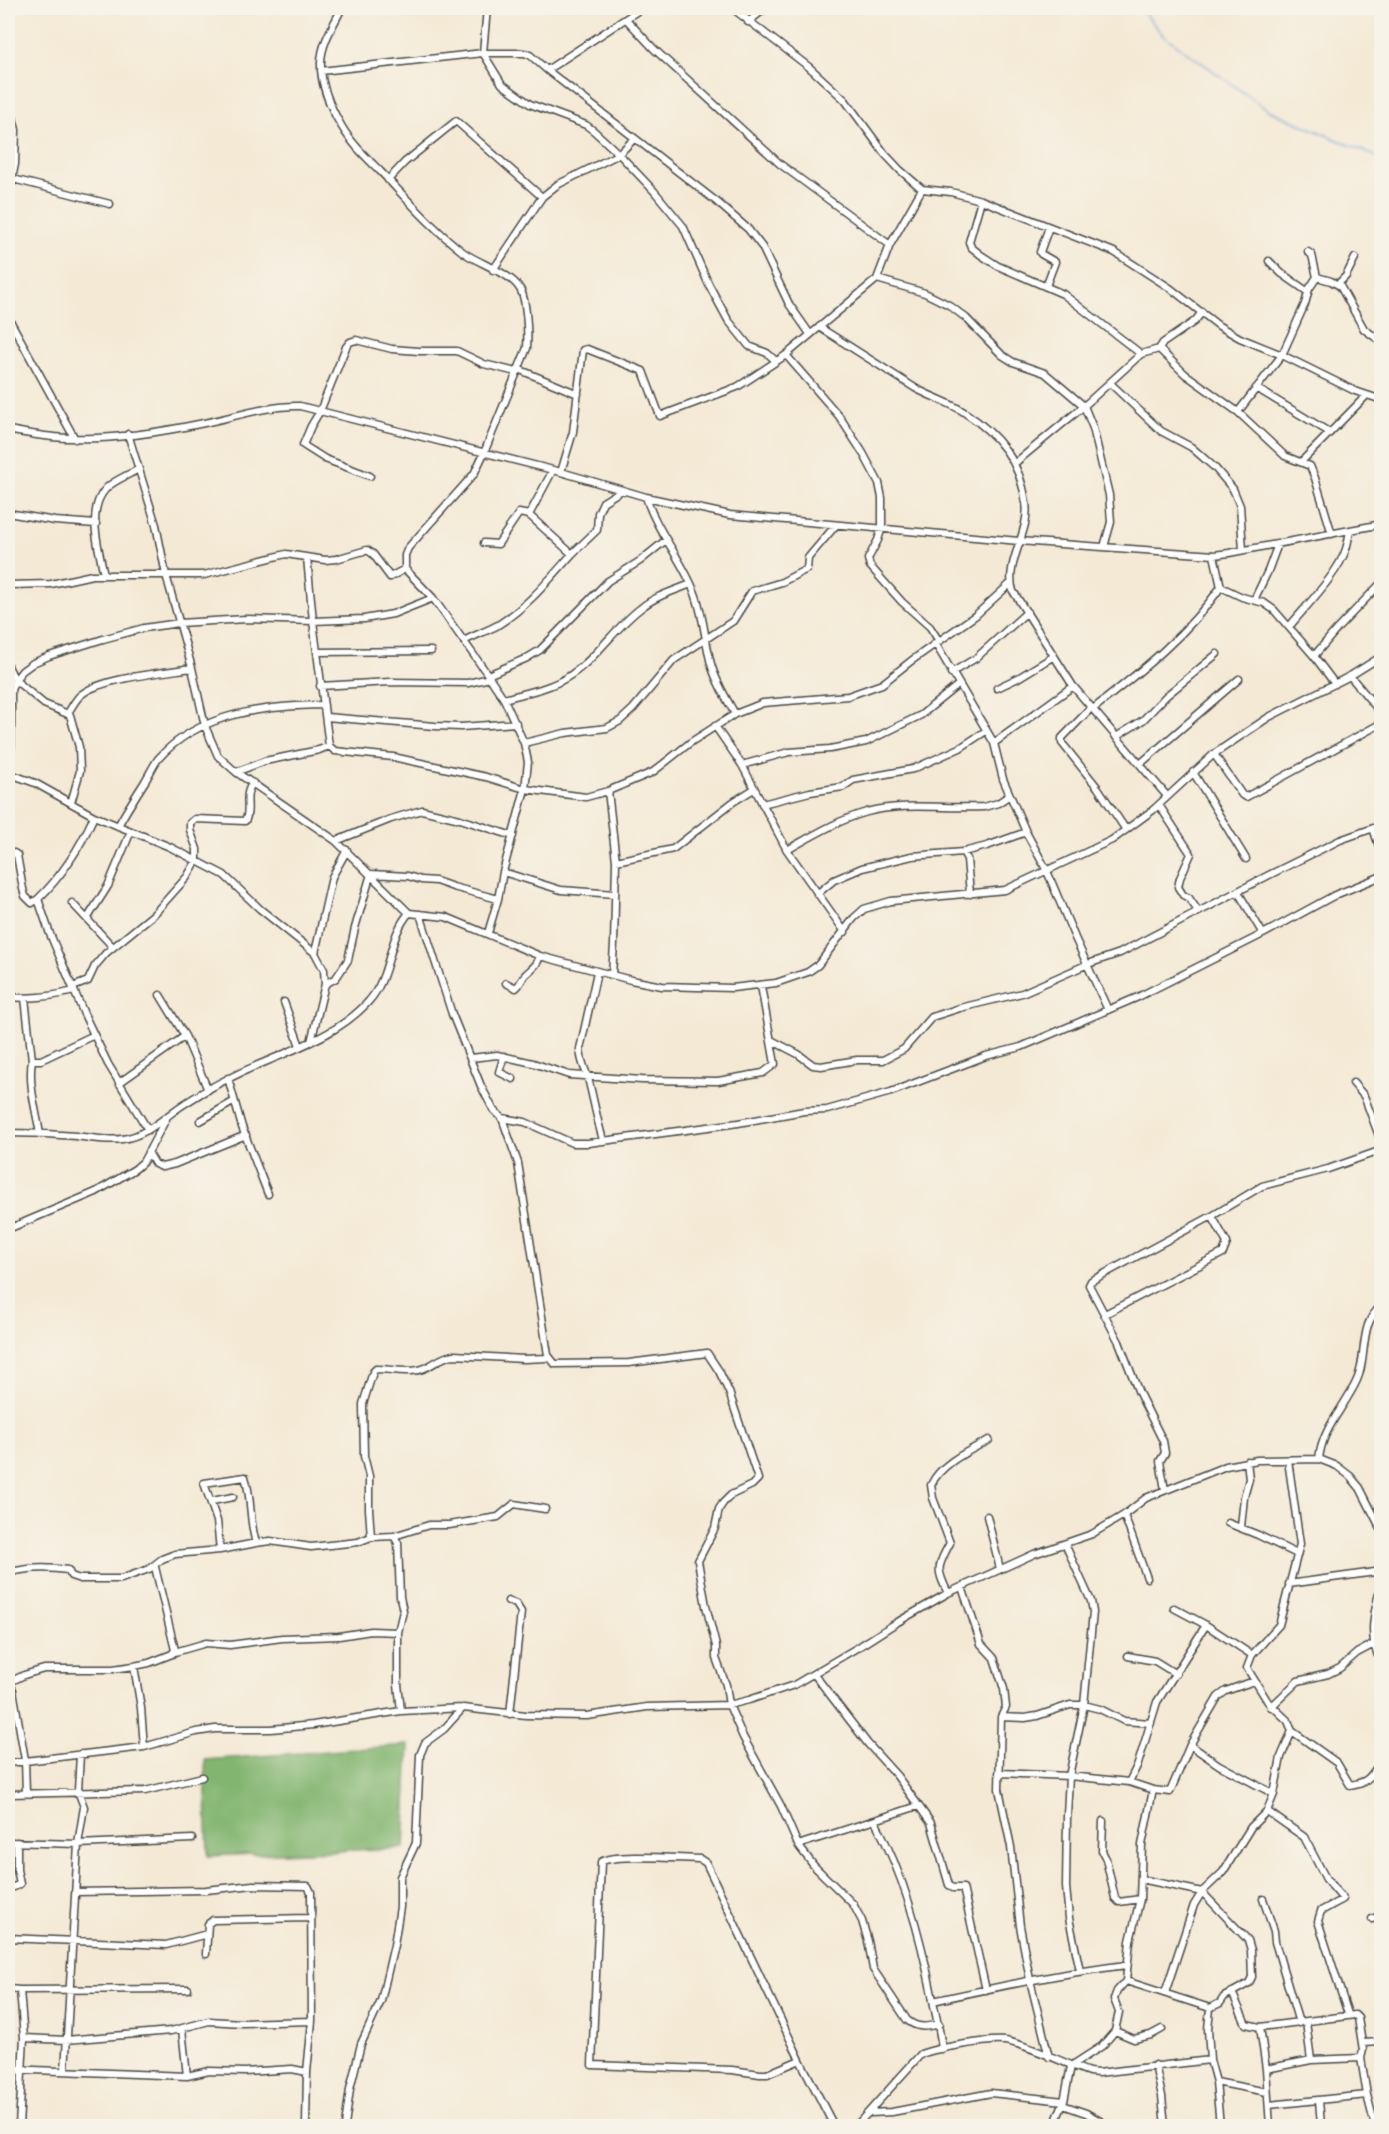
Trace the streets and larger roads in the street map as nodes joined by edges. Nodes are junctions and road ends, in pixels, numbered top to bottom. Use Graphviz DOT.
graph roads {
  1 [pos="342,8"];
  2 [pos="487,8"];
  3 [pos="642,8"];
  4 [pos="732,8"];
  5 [pos="766,8"];
  6 [pos="626,19"];
  7 [pos="748,22"];
  8 [pos="483,53"];
  9 [pos="547,70"];
  10 [pos="321,71"];
  11 [pos="8,97"];
  12 [pos="634,139"];
  13 [pos="618,154"];
  14 [pos="13,179"];
  15 [pos="388,180"];
  16 [pos="922,189"];
  17 [pos="542,197"];
  18 [pos="8,200"];
  19 [pos="981,200"];
  20 [pos="110,204"];
  21 [pos="1049,227"];
  22 [pos="890,245"];
  23 [pos="1308,252"];
  24 [pos="1355,258"];
  25 [pos="1269,261"];
  26 [pos="493,270"];
  27 [pos="1317,277"];
  28 [pos="876,279"];
  29 [pos="1338,284"];
  30 [pos="1046,286"];
  31 [pos="1308,292"];
  32 [pos="1202,312"];
  33 [pos="8,317"];
  34 [pos="819,327"];
  35 [pos="810,334"];
  36 [pos="1382,342"];
  37 [pos="1159,349"];
  38 [pos="1142,354"];
  39 [pos="786,355"];
  40 [pos="1282,355"];
  41 [pos="776,361"];
  42 [pos="517,370"];
  43 [pos="1110,383"];
  44 [pos="1256,388"];
  45 [pos="578,394"];
  46 [pos="1366,396"];
  47 [pos="1382,400"];
  48 [pos="1084,406"];
  49 [pos="320,411"];
  50 [pos="1238,412"];
  51 [pos="8,430"];
  52 [pos="1329,432"];
  53 [pos="128,434"];
  54 [pos="75,439"];
  55 [pos="484,453"];
  56 [pos="1302,461"];
  57 [pos="1015,463"];
  58 [pos="139,470"];
  59 [pos="553,470"];
  60 [pos="561,472"];
  61 [pos="370,476"];
  62 [pos="622,490"];
  63 [pos="646,497"];
  64 [pos="8,513"];
  65 [pos="529,515"];
  66 [pos="96,524"];
  67 [pos="1382,524"];
  68 [pos="836,525"];
  69 [pos="882,528"];
  70 [pos="1350,530"];
  71 [pos="1332,534"];
  72 [pos="666,540"];
  73 [pos="1018,541"];
  74 [pos="484,543"];
  75 [pos="1278,544"];
  76 [pos="1104,547"];
  77 [pos="1243,550"];
  78 [pos="572,554"];
  79 [pos="1214,555"];
  80 [pos="307,558"];
  81 [pos="405,569"];
  82 [pos="104,575"];
  83 [pos="166,575"];
  84 [pos="1382,582"];
  85 [pos="1011,583"];
  86 [pos="691,584"];
  87 [pos="8,585"];
  88 [pos="1221,586"];
  89 [pos="433,598"];
  90 [pos="1254,600"];
  91 [pos="1027,612"];
  92 [pos="313,621"];
  93 [pos="179,623"];
  94 [pos="1289,627"];
  95 [pos="707,639"];
  96 [pos="464,641"];
  97 [pos="937,642"];
  98 [pos="431,651"];
  99 [pos="317,652"];
  100 [pos="1217,654"];
  101 [pos="1054,656"];
  102 [pos="1314,656"];
  103 [pos="1382,656"];
  104 [pos="8,666"];
  105 [pos="192,668"];
  106 [pos="951,673"];
  107 [pos="1350,676"];
  108 [pos="489,677"];
  109 [pos="1239,679"];
  110 [pos="15,680"];
  111 [pos="1335,684"];
  112 [pos="958,685"];
  113 [pos="320,686"];
  114 [pos="1072,686"];
  115 [pos="997,688"];
  116 [pos="504,699"];
  117 [pos="324,705"];
  118 [pos="1092,709"];
  119 [pos="68,713"];
  120 [pos="735,714"];
  121 [pos="1382,714"];
  122 [pos="326,717"];
  123 [pos="516,723"];
  124 [pos="1382,723"];
  125 [pos="205,726"];
  126 [pos="715,726"];
  127 [pos="986,731"];
  128 [pos="1116,737"];
  129 [pos="524,743"];
  130 [pos="994,743"];
  131 [pos="329,746"];
  132 [pos="1214,754"];
  133 [pos="1140,764"];
  134 [pos="742,765"];
  135 [pos="8,771"];
  136 [pos="236,772"];
  137 [pos="1193,772"];
  138 [pos="253,783"];
  139 [pos="525,789"];
  140 [pos="754,789"];
  141 [pos="608,791"];
  142 [pos="1010,795"];
  143 [pos="1167,796"];
  144 [pos="71,803"];
  145 [pos="762,804"];
  146 [pos="1159,805"];
  147 [pos="94,816"];
  148 [pos="1382,825"];
  149 [pos="118,826"];
  150 [pos="1373,828"];
  151 [pos="1126,830"];
  152 [pos="131,831"];
  153 [pos="1026,832"];
  154 [pos="513,836"];
  155 [pos="336,841"];
  156 [pos="346,850"];
  157 [pos="787,850"];
  158 [pos="963,852"];
  159 [pos="8,854"];
  160 [pos="1382,855"];
  161 [pos="1246,859"];
  162 [pos="197,860"];
  163 [pos="616,861"];
  164 [pos="1047,871"];
  165 [pos="503,872"];
  166 [pos="371,874"];
  167 [pos="1382,876"];
  168 [pos="1238,892"];
  169 [pos="615,894"];
  170 [pos="817,894"];
  171 [pos="970,894"];
  172 [pos="38,899"];
  173 [pos="498,899"];
  174 [pos="72,903"];
  175 [pos="1198,911"];
  176 [pos="409,913"];
  177 [pos="420,914"];
  178 [pos="87,920"];
  179 [pos="845,932"];
  180 [pos="488,933"];
  181 [pos="1263,934"];
  182 [pos="113,946"];
  183 [pos="315,953"];
  184 [pos="540,956"];
  185 [pos="1088,964"];
  186 [pos="597,972"];
  187 [pos="612,975"];
  188 [pos="506,983"];
  189 [pos="325,984"];
  190 [pos="761,986"];
  191 [pos="73,989"];
  192 [pos="160,995"];
  193 [pos="8,997"];
  194 [pos="25,998"];
  195 [pos="284,1002"];
  196 [pos="1108,1010"];
  197 [pos="94,1035"];
  198 [pos="185,1036"];
  199 [pos="771,1040"];
  200 [pos="310,1042"];
  201 [pos="300,1046"];
  202 [pos="504,1056"];
  203 [pos="471,1058"];
  204 [pos="32,1060"];
  205 [pos="588,1077"];
  206 [pos="228,1078"];
  207 [pos="513,1078"];
  208 [pos="119,1083"];
  209 [pos="1353,1083"];
  210 [pos="208,1090"];
  211 [pos="234,1101"];
  212 [pos="166,1118"];
  213 [pos="502,1118"];
  214 [pos="200,1121"];
  215 [pos="148,1130"];
  216 [pos="8,1133"];
  217 [pos="40,1134"];
  218 [pos="246,1135"];
  219 [pos="603,1140"];
  220 [pos="1382,1144"];
  221 [pos="1382,1150"];
  222 [pos="148,1152"];
  223 [pos="268,1194"];
  224 [pos="1212,1216"];
  225 [pos="8,1228"];
  226 [pos="1382,1306"];
  227 [pos="1105,1314"];
  228 [pos="547,1358"];
  229 [pos="989,1440"];
  230 [pos="1319,1459"];
  231 [pos="1288,1460"];
  232 [pos="1247,1461"];
  233 [pos="1165,1490"];
  234 [pos="233,1497"];
  235 [pos="212,1501"];
  236 [pos="546,1509"];
  237 [pos="987,1515"];
  238 [pos="1124,1515"];
  239 [pos="1228,1523"];
  240 [pos="1241,1527"];
  241 [pos="1381,1531"];
  242 [pos="394,1536"];
  243 [pos="371,1537"];
  244 [pos="256,1543"];
  245 [pos="1065,1544"];
  246 [pos="220,1550"];
  247 [pos="1297,1554"];
  248 [pos="155,1567"];
  249 [pos="1000,1569"];
  250 [pos="1382,1571"];
  251 [pos="8,1573"];
  252 [pos="1147,1578"];
  253 [pos="1382,1580"];
  254 [pos="1289,1584"];
  255 [pos="962,1587"];
  256 [pos="948,1593"];
  257 [pos="508,1601"];
  258 [pos="1174,1608"];
  259 [pos="1206,1625"];
  260 [pos="398,1632"];
  261 [pos="1372,1645"];
  262 [pos="174,1652"];
  263 [pos="1252,1655"];
  264 [pos="1128,1656"];
  265 [pos="1382,1664"];
  266 [pos="134,1666"];
  267 [pos="814,1674"];
  268 [pos="1176,1674"];
  269 [pos="1254,1681"];
  270 [pos="8,1682"];
  271 [pos="729,1705"];
  272 [pos="1084,1705"];
  273 [pos="1271,1707"];
  274 [pos="463,1708"];
  275 [pos="401,1711"];
  276 [pos="510,1714"];
  277 [pos="1001,1717"];
  278 [pos="1151,1723"];
  279 [pos="1292,1731"];
  280 [pos="1191,1745"];
  281 [pos="144,1747"];
  282 [pos="80,1754"];
  283 [pos="25,1760"];
  284 [pos="1382,1761"];
  285 [pos="8,1763"];
  286 [pos="999,1773"];
  287 [pos="1069,1776"];
  288 [pos="202,1777"];
  289 [pos="1129,1782"];
  290 [pos="1153,1790"];
  291 [pos="78,1791"];
  292 [pos="26,1793"];
  293 [pos="8,1794"];
  294 [pos="1274,1794"];
  295 [pos="918,1806"];
  296 [pos="1268,1811"];
  297 [pos="875,1821"];
  298 [pos="1103,1821"];
  299 [pos="192,1839"];
  300 [pos="8,1842"];
  301 [pos="16,1842"];
  302 [pos="78,1844"];
  303 [pos="798,1845"];
  304 [pos="1141,1879"];
  305 [pos="8,1886"];
  306 [pos="75,1892"];
  307 [pos="1202,1892"];
  308 [pos="1140,1899"];
  309 [pos="1263,1899"];
  310 [pos="1382,1915"];
  311 [pos="311,1918"];
  312 [pos="1372,1919"];
  313 [pos="207,1934"];
  314 [pos="8,1938"];
  315 [pos="72,1940"];
  316 [pos="206,1954"];
  317 [pos="1126,1965"];
  318 [pos="1080,1971"];
  319 [pos="1030,1980"];
  320 [pos="1126,1981"];
  321 [pos="8,1989"];
  322 [pos="188,1989"];
  323 [pos="20,1990"];
  324 [pos="69,1990"];
  325 [pos="986,1990"];
  326 [pos="1232,1992"];
  327 [pos="1165,1993"];
  328 [pos="933,2001"];
  329 [pos="1210,2008"];
  330 [pos="1348,2014"];
  331 [pos="312,2020"];
  332 [pos="1303,2022"];
  333 [pos="939,2024"];
  334 [pos="1260,2027"];
  335 [pos="182,2029"];
  336 [pos="1162,2029"];
  337 [pos="1115,2031"];
  338 [pos="24,2038"];
  339 [pos="66,2040"];
  340 [pos="1382,2042"];
  341 [pos="1362,2043"];
  342 [pos="942,2049"];
  343 [pos="1049,2057"];
  344 [pos="1361,2058"];
  345 [pos="800,2060"];
  346 [pos="1210,2060"];
  347 [pos="1311,2060"];
  348 [pos="1155,2065"];
  349 [pos="1071,2066"];
  350 [pos="8,2069"];
  351 [pos="22,2069"];
  352 [pos="1266,2069"];
  353 [pos="65,2071"];
  354 [pos="307,2072"];
  355 [pos="187,2076"];
  356 [pos="1216,2082"];
  357 [pos="1267,2092"];
  358 [pos="1367,2095"];
  359 [pos="1319,2100"];
  360 [pos="1063,2103"];
  361 [pos="1269,2105"];
  362 [pos="869,2113"];
  363 [pos="8,2125"];
  364 [pos="19,2126"];
  365 [pos="306,2127"];
  366 [pos="345,2127"];
  367 [pos="834,2127"];
  368 [pos="856,2127"];
  369 [pos="1054,2127"];
  370 [pos="1109,2127"];
  371 [pos="1165,2127"];
  372 [pos="1220,2127"];
  373 [pos="1270,2127"];
  374 [pos="1321,2127"];
  375 [pos="1375,2127"];
  1 -- 10 [label="street"];
  2 -- 8 [label="street"];
  3 -- 6 [label="street"];
  4 -- 7 [label="street"];
  5 -- 7 [label="street"];
  6 -- 9 [label="street"];
  6 -- 22 [label="street"];
  7 -- 16 [label="street"];
  8 -- 9 [label="street"];
  8 -- 10 [label="street"];
  8 -- 13 [label="street"];
  9 -- 12 [label="street"];
  10 -- 15 [label="street"];
  11 -- 14 [label="street"];
  12 -- 13 [label="street"];
  12 -- 35 [label="street"];
  13 -- 17 [label="street"];
  13 -- 41 [label="street"];
  14 -- 18 [label="street"];
  14 -- 20 [label="street"];
  15 -- 17 [label="street"];
  15 -- 26 [label="street"];
  16 -- 19 [label="street"];
  16 -- 22 [label="street"];
  17 -- 26 [label="street"];
  19 -- 21 [label="street"];
  19 -- 30 [label="street"];
  21 -- 30 [label="street"];
  21 -- 32 [label="street"];
  22 -- 28 [label="street"];
  23 -- 27 [label="street"];
  24 -- 29 [label="street"];
  25 -- 31 [label="street"];
  26 -- 42 [label="street"];
  27 -- 29 [label="street"];
  27 -- 31 [label="street"];
  28 -- 34 [label="street"];
  28 -- 48 [label="street"];
  29 -- 36 [label="street"];
  30 -- 38 [label="street"];
  31 -- 40 [label="street"];
  32 -- 37 [label="street"];
  32 -- 40 [label="street"];
  33 -- 54 [label="street"];
  34 -- 35 [label="street"];
  34 -- 57 [label="street"];
  35 -- 39 [label="street"];
  37 -- 38 [label="street"];
  37 -- 50 [label="street"];
  38 -- 43 [label="street"];
  39 -- 41 [label="street"];
  39 -- 69 [label="street"];
  40 -- 44 [label="street"];
  40 -- 46 [label="street"];
  41 -- 45 [label="street"];
  42 -- 45 [label="street"];
  42 -- 49 [label="street"];
  42 -- 55 [label="street"];
  43 -- 48 [label="street"];
  43 -- 77 [label="street"];
  44 -- 50 [label="street"];
  44 -- 52 [label="street"];
  45 -- 60 [label="street"];
  46 -- 47 [label="street"];
  46 -- 52 [label="street"];
  48 -- 57 [label="street"];
  48 -- 76 [label="street"];
  49 -- 53 [label="street"];
  49 -- 55 [label="street"];
  49 -- 61 [label="street"];
  50 -- 56 [label="street"];
  51 -- 54 [label="street"];
  52 -- 56 [label="street"];
  53 -- 54 [label="street"];
  53 -- 58 [label="street"];
  55 -- 59 [label="street"];
  55 -- 81 [label="street"];
  56 -- 71 [label="street"];
  57 -- 73 [label="street"];
  58 -- 66 [label="street"];
  58 -- 83 [label="street"];
  59 -- 60 [label="street"];
  59 -- 65 [label="street"];
  60 -- 62 [label="street"];
  62 -- 63 [label="street"];
  62 -- 78 [label="street"];
  63 -- 68 [label="street"];
  63 -- 72 [label="street"];
  64 -- 66 [label="street"];
  65 -- 74 [label="street"];
  65 -- 78 [label="street"];
  66 -- 82 [label="street"];
  67 -- 70 [label="street"];
  68 -- 69 [label="street"];
  68 -- 95 [label="street"];
  69 -- 73 [label="street"];
  69 -- 97 [label="street"];
  70 -- 71 [label="street"];
  70 -- 94 [label="street"];
  71 -- 75 [label="street"];
  72 -- 86 [label="street"];
  72 -- 108 [label="street"];
  73 -- 76 [label="street"];
  73 -- 85 [label="street"];
  75 -- 77 [label="street"];
  75 -- 90 [label="street"];
  76 -- 79 [label="street"];
  77 -- 79 [label="street"];
  78 -- 96 [label="street"];
  79 -- 88 [label="street"];
  80 -- 81 [label="street"];
  80 -- 83 [label="street"];
  80 -- 92 [label="street"];
  81 -- 89 [label="street"];
  82 -- 83 [label="street"];
  82 -- 87 [label="street"];
  83 -- 93 [label="street"];
  84 -- 102 [label="street"];
  85 -- 91 [label="street"];
  85 -- 97 [label="street"];
  86 -- 95 [label="street"];
  86 -- 116 [label="street"];
  88 -- 90 [label="street"];
  88 -- 118 [label="street"];
  89 -- 92 [label="street"];
  89 -- 96 [label="street"];
  90 -- 94 [label="street"];
  91 -- 101 [label="street"];
  91 -- 106 [label="street"];
  92 -- 93 [label="street"];
  92 -- 99 [label="street"];
  93 -- 105 [label="street"];
  93 -- 110 [label="street"];
  94 -- 102 [label="street"];
  95 -- 120 [label="street"];
  95 -- 129 [label="street"];
  96 -- 108 [label="street"];
  97 -- 106 [label="street"];
  97 -- 120 [label="street"];
  98 -- 99 [label="street"];
  99 -- 113 [label="street"];
  100 -- 128 [label="street"];
  101 -- 114 [label="street"];
  101 -- 115 [label="street"];
  102 -- 111 [label="street"];
  103 -- 107 [label="street"];
  104 -- 110 [label="street"];
  105 -- 119 [label="street"];
  105 -- 125 [label="street"];
  106 -- 112 [label="street"];
  107 -- 111 [label="street"];
  107 -- 121 [label="street"];
  108 -- 113 [label="street"];
  108 -- 116 [label="street"];
  109 -- 133 [label="street"];
  110 -- 119 [label="street"];
  110 -- 135 [label="street"];
  111 -- 132 [label="street"];
  112 -- 127 [label="street"];
  112 -- 134 [label="street"];
  113 -- 117 [label="street"];
  114 -- 118 [label="street"];
  114 -- 130 [label="street"];
  116 -- 123 [label="street"];
  117 -- 122 [label="street"];
  117 -- 125 [label="street"];
  118 -- 128 [label="street"];
  118 -- 151 [label="street"];
  119 -- 144 [label="street"];
  120 -- 126 [label="street"];
  122 -- 123 [label="street"];
  122 -- 131 [label="street"];
  123 -- 129 [label="street"];
  124 -- 132 [label="street"];
  125 -- 136 [label="street"];
  125 -- 149 [label="street"];
  126 -- 134 [label="street"];
  126 -- 141 [label="street"];
  127 -- 130 [label="street"];
  127 -- 145 [label="street"];
  128 -- 133 [label="street"];
  129 -- 139 [label="street"];
  130 -- 142 [label="street"];
  131 -- 136 [label="street"];
  131 -- 139 [label="street"];
  132 -- 137 [label="street"];
  133 -- 143 [label="street"];
  134 -- 140 [label="street"];
  135 -- 144 [label="street"];
  136 -- 138 [label="street"];
  137 -- 143 [label="street"];
  137 -- 161 [label="street"];
  138 -- 155 [label="street"];
  138 -- 162 [label="street"];
  139 -- 141 [label="street"];
  139 -- 154 [label="street"];
  140 -- 145 [label="street"];
  140 -- 163 [label="street"];
  141 -- 163 [label="street"];
  142 -- 153 [label="street"];
  142 -- 157 [label="street"];
  143 -- 146 [label="street"];
  144 -- 147 [label="street"];
  145 -- 157 [label="street"];
  146 -- 151 [label="street"];
  146 -- 175 [label="street"];
  147 -- 149 [label="street"];
  147 -- 172 [label="street"];
  148 -- 150 [label="street"];
  149 -- 152 [label="street"];
  150 -- 160 [label="street"];
  150 -- 168 [label="street"];
  151 -- 164 [label="street"];
  152 -- 162 [label="street"];
  152 -- 178 [label="street"];
  153 -- 158 [label="street"];
  153 -- 164 [label="street"];
  154 -- 155 [label="street"];
  154 -- 165 [label="street"];
  155 -- 156 [label="street"];
  156 -- 166 [label="street"];
  156 -- 183 [label="street"];
  157 -- 170 [label="street"];
  158 -- 170 [label="street"];
  158 -- 171 [label="street"];
  159 -- 172 [label="street"];
  162 -- 182 [label="street"];
  162 -- 183 [label="street"];
  163 -- 169 [label="street"];
  164 -- 171 [label="street"];
  164 -- 185 [label="street"];
  165 -- 169 [label="street"];
  165 -- 173 [label="street"];
  166 -- 173 [label="street"];
  166 -- 176 [label="street"];
  166 -- 189 [label="street"];
  167 -- 181 [label="street"];
  168 -- 175 [label="street"];
  168 -- 181 [label="street"];
  169 -- 187 [label="street"];
  170 -- 179 [label="street"];
  171 -- 179 [label="street"];
  172 -- 191 [label="street"];
  173 -- 180 [label="street"];
  174 -- 178 [label="street"];
  175 -- 185 [label="street"];
  176 -- 177 [label="street"];
  176 -- 200 [label="street"];
  177 -- 180 [label="street"];
  177 -- 203 [label="street"];
  178 -- 182 [label="street"];
  179 -- 190 [label="street"];
  180 -- 184 [label="street"];
  181 -- 196 [label="street"];
  182 -- 191 [label="street"];
  183 -- 189 [label="street"];
  184 -- 186 [label="street"];
  184 -- 188 [label="street"];
  185 -- 196 [label="street"];
  185 -- 199 [label="street"];
  186 -- 187 [label="street"];
  186 -- 205 [label="street"];
  187 -- 190 [label="street"];
  189 -- 200 [label="street"];
  190 -- 199 [label="street"];
  191 -- 194 [label="street"];
  191 -- 197 [label="street"];
  192 -- 198 [label="street"];
  193 -- 194 [label="street"];
  194 -- 204 [label="street"];
  195 -- 201 [label="street"];
  196 -- 219 [label="street"];
  197 -- 204 [label="street"];
  197 -- 208 [label="street"];
  198 -- 208 [label="street"];
  198 -- 210 [label="street"];
  199 -- 205 [label="street"];
  200 -- 201 [label="street"];
  201 -- 206 [label="street"];
  202 -- 203 [label="street"];
  202 -- 205 [label="street"];
  202 -- 207 [label="street"];
  203 -- 213 [label="street"];
  204 -- 217 [label="street"];
  205 -- 219 [label="street"];
  206 -- 210 [label="street"];
  206 -- 211 [label="street"];
  208 -- 215 [label="street"];
  209 -- 220 [label="street"];
  210 -- 212 [label="street"];
  211 -- 214 [label="street"];
  211 -- 218 [label="street"];
  212 -- 215 [label="street"];
  212 -- 222 [label="street"];
  213 -- 219 [label="street"];
  213 -- 271 [label="street"];
  215 -- 217 [label="street"];
  216 -- 217 [label="street"];
  218 -- 222 [label="street"];
  218 -- 223 [label="street"];
  221 -- 224 [label="street"];
  222 -- 225 [label="street"];
  224 -- 227 [label="street"];
  224 -- 227 [label="street"];
  226 -- 230 [label="street"];
  227 -- 233 [label="street"];
  228 -- 243 [label="street"];
  229 -- 256 [label="street"];
  230 -- 231 [label="street"];
  230 -- 241 [label="street"];
  231 -- 232 [label="street"];
  231 -- 247 [label="street"];
  232 -- 233 [label="street"];
  232 -- 240 [label="street"];
  233 -- 238 [label="street"];
  234 -- 235 [label="street"];
  235 -- 244 [label="street"];
  235 -- 246 [label="street"];
  236 -- 242 [label="street"];
  237 -- 249 [label="street"];
  238 -- 245 [label="street"];
  238 -- 252 [label="street"];
  239 -- 240 [label="street"];
  240 -- 247 [label="street"];
  242 -- 243 [label="street"];
  242 -- 260 [label="street"];
  243 -- 244 [label="street"];
  244 -- 246 [label="street"];
  245 -- 249 [label="street"];
  245 -- 272 [label="street"];
  246 -- 248 [label="street"];
  247 -- 254 [label="street"];
  248 -- 251 [label="street"];
  248 -- 262 [label="street"];
  249 -- 255 [label="street"];
  250 -- 254 [label="street"];
  253 -- 261 [label="street"];
  254 -- 263 [label="street"];
  255 -- 256 [label="street"];
  255 -- 277 [label="street"];
  256 -- 267 [label="street"];
  257 -- 276 [label="street"];
  258 -- 259 [label="street"];
  259 -- 263 [label="street"];
  259 -- 268 [label="street"];
  260 -- 262 [label="street"];
  260 -- 275 [label="street"];
  261 -- 265 [label="street"];
  261 -- 273 [label="street"];
  262 -- 266 [label="street"];
  263 -- 269 [label="street"];
  264 -- 268 [label="street"];
  266 -- 270 [label="street"];
  266 -- 281 [label="street"];
  267 -- 271 [label="street"];
  267 -- 295 [label="street"];
  268 -- 278 [label="street"];
  269 -- 273 [label="street"];
  269 -- 280 [label="street"];
  270 -- 283 [label="street"];
  271 -- 276 [label="street"];
  271 -- 303 [label="street"];
  272 -- 277 [label="street"];
  272 -- 278 [label="street"];
  272 -- 287 [label="street"];
  273 -- 279 [label="street"];
  274 -- 275 [label="street"];
  274 -- 276 [label="street"];
  274 -- 366 [label="street"];
  275 -- 281 [label="street"];
  277 -- 286 [label="street"];
  278 -- 289 [label="street"];
  279 -- 284 [label="street"];
  279 -- 294 [label="street"];
  280 -- 290 [label="street"];
  280 -- 294 [label="street"];
  281 -- 282 [label="street"];
  282 -- 283 [label="street"];
  282 -- 291 [label="street"];
  283 -- 285 [label="street"];
  283 -- 292 [label="street"];
  286 -- 287 [label="street"];
  286 -- 319 [label="street"];
  287 -- 289 [label="street"];
  287 -- 318 [label="street"];
  288 -- 291 [label="street"];
  289 -- 290 [label="street"];
  290 -- 304 [label="street"];
  291 -- 292 [label="street"];
  291 -- 302 [label="street"];
  292 -- 293 [label="street"];
  294 -- 296 [label="street"];
  295 -- 297 [label="street"];
  295 -- 325 [label="street"];
  296 -- 307 [label="street"];
  296 -- 330 [label="street"];
  297 -- 303 [label="street"];
  297 -- 328 [label="street"];
  298 -- 308 [label="street"];
  299 -- 302 [label="street"];
  300 -- 301 [label="street"];
  301 -- 302 [label="street"];
  301 -- 305 [label="street"];
  302 -- 306 [label="street"];
  303 -- 333 [label="street"];
  304 -- 307 [label="street"];
  304 -- 308 [label="street"];
  306 -- 311 [label="street"];
  306 -- 315 [label="street"];
  307 -- 326 [label="street"];
  307 -- 327 [label="street"];
  308 -- 317 [label="street"];
  309 -- 332 [label="street"];
  310 -- 312 [label="street"];
  311 -- 313 [label="street"];
  311 -- 331 [label="street"];
  313 -- 315 [label="street"];
  313 -- 316 [label="street"];
  314 -- 315 [label="street"];
  315 -- 324 [label="street"];
  317 -- 318 [label="street"];
  317 -- 320 [label="street"];
  318 -- 319 [label="street"];
  319 -- 325 [label="street"];
  319 -- 343 [label="street"];
  320 -- 327 [label="street"];
  320 -- 337 [label="street"];
  321 -- 323 [label="street"];
  322 -- 324 [label="street"];
  323 -- 324 [label="street"];
  323 -- 338 [label="street"];
  324 -- 339 [label="street"];
  325 -- 328 [label="street"];
  326 -- 329 [label="street"];
  326 -- 334 [label="street"];
  327 -- 329 [label="street"];
  328 -- 333 [label="street"];
  329 -- 346 [label="street"];
  330 -- 332 [label="street"];
  330 -- 341 [label="street"];
  331 -- 335 [label="street"];
  331 -- 354 [label="street"];
  332 -- 334 [label="street"];
  332 -- 347 [label="street"];
  333 -- 342 [label="street"];
  334 -- 352 [label="street"];
  335 -- 339 [label="street"];
  335 -- 355 [label="street"];
  336 -- 337 [label="street"];
  337 -- 349 [label="street"];
  338 -- 339 [label="street"];
  338 -- 351 [label="street"];
  339 -- 353 [label="street"];
  340 -- 341 [label="street"];
  341 -- 344 [label="street"];
  342 -- 343 [label="street"];
  342 -- 362 [label="street"];
  343 -- 349 [label="street"];
  344 -- 347 [label="street"];
  344 -- 358 [label="street"];
  345 -- 345 [label="street"];
  345 -- 367 [label="street"];
  346 -- 348 [label="street"];
  346 -- 356 [label="street"];
  347 -- 352 [label="street"];
  348 -- 349 [label="street"];
  348 -- 371 [label="street"];
  349 -- 360 [label="street"];
  350 -- 351 [label="street"];
  351 -- 353 [label="street"];
  351 -- 364 [label="street"];
  352 -- 357 [label="street"];
  353 -- 355 [label="street"];
  354 -- 355 [label="street"];
  354 -- 365 [label="street"];
  356 -- 357 [label="street"];
  356 -- 372 [label="street"];
  357 -- 361 [label="street"];
  358 -- 359 [label="street"];
  358 -- 375 [label="street"];
  359 -- 361 [label="street"];
  359 -- 374 [label="street"];
  360 -- 362 [label="street"];
  360 -- 369 [label="street"];
  360 -- 370 [label="street"];
  361 -- 373 [label="street"];
  362 -- 368 [label="street"];
  363 -- 364 [label="street"];
}
